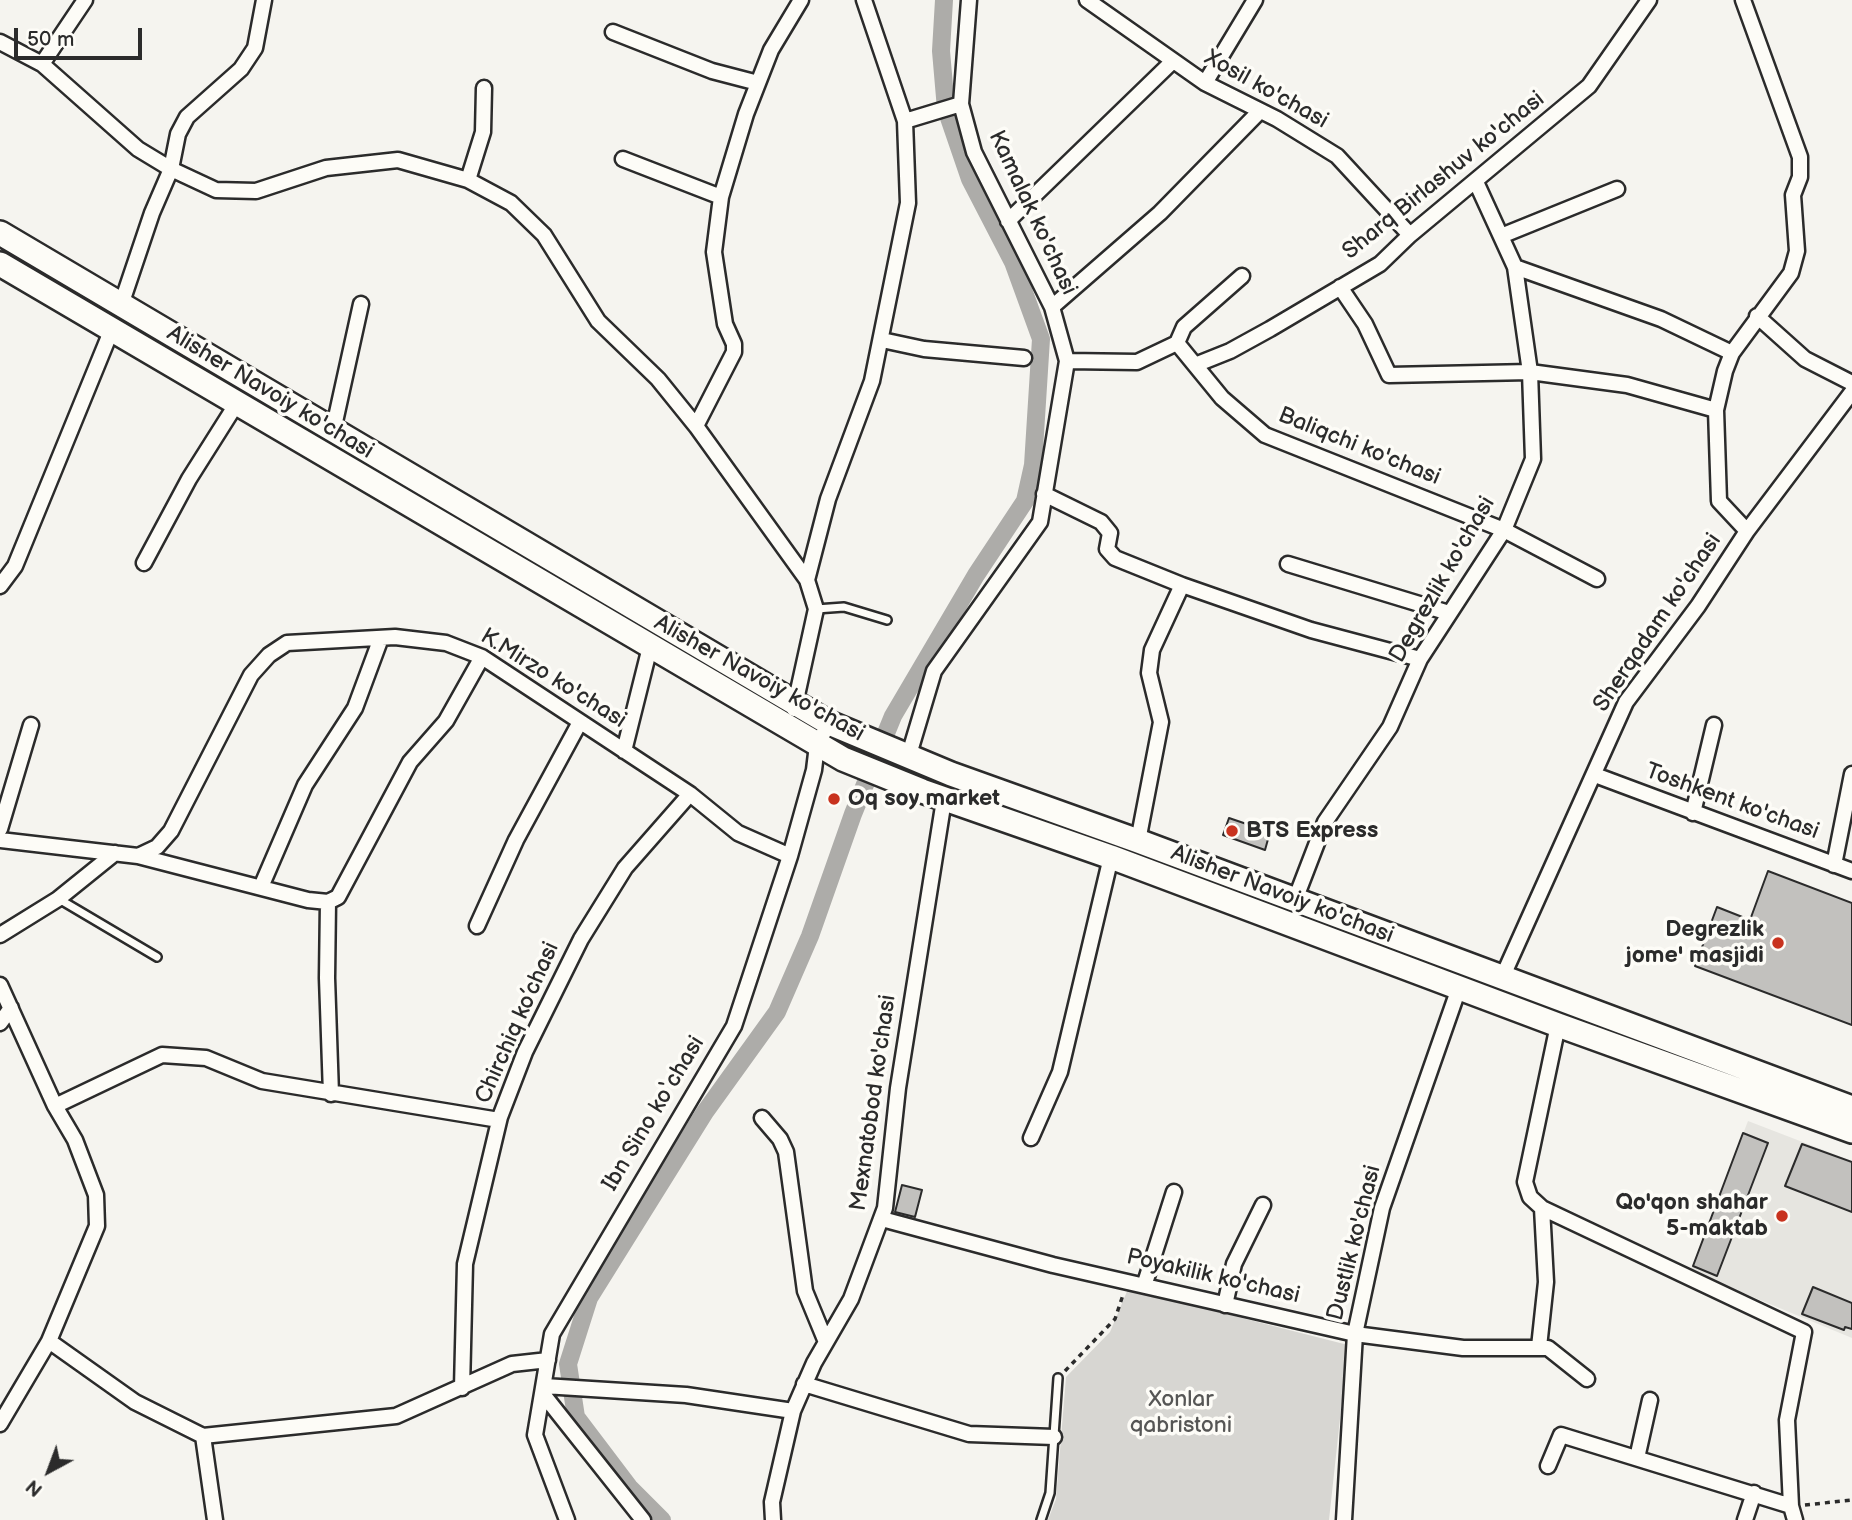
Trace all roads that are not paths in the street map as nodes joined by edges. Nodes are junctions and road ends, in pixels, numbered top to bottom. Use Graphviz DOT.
graph roads {
  1 [pos="85,0"];
  2 [pos="264,0"];
  3 [pos="801,0"];
  4 [pos="864,0"];
  5 [pos="969,0"];
  6 [pos="1087,0"];
  7 [pos="1255,0"];
  8 [pos="1649,0"];
  9 [pos="1743,0"];
  10 [pos="613,32"];
  11 [pos="0,42"];
  12 [pos="1171,62"];
  13 [pos="42,64"];
  14 [pos="758,83"];
  15 [pos="1205,83"];
  16 [pos="484,88"];
  17 [pos="961,104"];
  18 [pos="1259,111"];
  19 [pos="905,121"];
  20 [pos="623,159"];
  21 [pos="172,169"];
  22 [pos="468,180"];
  23 [pos="1476,182"];
  24 [pos="1617,189"];
  25 [pos="721,197"];
  26 [pos="1008,221"];
  27 [pos="0,233"];
  28 [pos="1410,235"];
  29 [pos="1501,236"];
  30 [pos="0,264"];
  31 [pos="1516,267"];
  32 [pos="1242,276"];
  33 [pos="1340,287"];
  34 [pos="361,304"];
  35 [pos="121,305"];
  36 [pos="1052,307"];
  37 [pos="1757,316"];
  38 [pos="112,329"];
  39 [pos="882,340"];
  40 [pos="1177,343"];
  41 [pos="1732,353"];
  42 [pos="1024,358"];
  43 [pos="1067,361"];
  44 [pos="1195,365"];
  45 [pos="1530,372"];
  46 [pos="1852,383"];
  47 [pos="1852,392"];
  48 [pos="237,403"];
  49 [pos="1716,410"];
  50 [pos="696,426"];
  51 [pos="333,431"];
  52 [pos="1044,494"];
  53 [pos="1504,530"];
  54 [pos="1747,531"];
  55 [pos="144,563"];
  56 [pos="1288,564"];
  57 [pos="1597,579"];
  58 [pos="807,580"];
  59 [pos="0,586"];
  60 [pos="1182,586"];
  61 [pos="816,609"];
  62 [pos="1449,613"];
  63 [pos="887,620"];
  64 [pos="381,638"];
  65 [pos="650,647"];
  66 [pos="482,657"];
  67 [pos="1420,659"];
  68 [pos="796,705"];
  69 [pos="580,722"];
  70 [pos="830,723"];
  71 [pos="31,725"];
  72 [pos="1714,725"];
  73 [pos="785,726"];
  74 [pos="817,745"];
  75 [pos="624,751"];
  76 [pos="903,756"];
  77 [pos="1852,774"];
  78 [pos="1595,775"];
  79 [pos="690,794"];
  80 [pos="944,800"];
  81 [pos="1693,813"];
  82 [pos="0,829"];
  83 [pos="0,840"];
  84 [pos="1138,841"];
  85 [pos="115,853"];
  86 [pos="138,856"];
  87 [pos="790,856"];
  88 [pos="1111,857"];
  89 [pos="1834,864"];
  90 [pos="1852,871"];
  91 [pos="261,887"];
  92 [pos="58,899"];
  93 [pos="1295,900"];
  94 [pos="328,902"];
  95 [pos="477,926"];
  96 [pos="0,935"];
  97 [pos="157,957"];
  98 [pos="1502,978"];
  99 [pos="0,985"];
  100 [pos="1459,988"];
  101 [pos="10,1008"];
  102 [pos="0,1023"];
  103 [pos="1558,1025"];
  104 [pos="331,1094"];
  105 [pos="55,1106"];
  106 [pos="1852,1108"];
  107 [pos="762,1118"];
  108 [pos="499,1120"];
  109 [pos="1852,1131"];
  110 [pos="1031,1138"];
  111 [pos="1174,1192"];
  112 [pos="1263,1205"];
  113 [pos="1542,1208"];
  114 [pos="882,1219"];
  115 [pos="1145,1283"];
  116 [pos="1225,1305"];
  117 [pos="1355,1334"];
  118 [pos="49,1342"];
  119 [pos="826,1342"];
  120 [pos="1539,1347"];
  121 [pos="548,1360"];
  122 [pos="1058,1378"];
  123 [pos="1587,1379"];
  124 [pos="804,1384"];
  125 [pos="462,1388"];
  126 [pos="544,1389"];
  127 [pos="1650,1400"];
  128 [pos="793,1411"];
  129 [pos="0,1424"];
  130 [pos="203,1436"];
  131 [pos="1055,1437"];
  132 [pos="1637,1458"];
  133 [pos="1548,1466"];
  134 [pos="1754,1493"];
  135 [pos="1793,1513"];
  136 [pos="215,1520"];
  137 [pos="567,1520"];
  138 [pos="643,1520"];
  139 [pos="773,1520"];
  140 [pos="1041,1520"];
  141 [pos="1344,1520"];
  142 [pos="1745,1520"];
  1 -- 13 [label="street"];
  2 -- 21 [label="street"];
  3 -- 14 [label="street"];
  4 -- 19 [label="street"];
  5 -- 17 [label="street, Kamalak ko'chasi"];
  6 -- 12 [label="street, Xosil ko'chasi"];
  7 -- 15 [label="street"];
  8 -- 23 [label="street, Sharq Birlashuv ko'chasi"];
  9 -- 37 [label="street"];
  10 -- 14 [label="street"];
  11 -- 13 [label="street"];
  12 -- 15 [label="street, Xosil ko'chasi"];
  12 -- 26 [label="street"];
  13 -- 21 [label="street"];
  14 -- 25 [label="street"];
  15 -- 18 [label="street, Xosil ko'chasi"];
  16 -- 22 [label="street"];
  17 -- 19 [label="street"];
  17 -- 26 [label="street, Kamalak ko'chasi"];
  18 -- 28 [label="street, Xosil ko'chasi"];
  18 -- 36 [label="street"];
  19 -- 39 [label="street"];
  20 -- 25 [label="street"];
  21 -- 22 [label="street"];
  21 -- 35 [label="street"];
  22 -- 50 [label="street"];
  23 -- 28 [label="street, Sharq Birlashuv ko'chasi"];
  23 -- 29 [label="street, Degrezlik ko'chasi"];
  24 -- 29 [label="street"];
  25 -- 50 [label="street"];
  26 -- 36 [label="street, Kamalak ko'chasi"];
  27 -- 35 [label="main road, Alisher Navoiy ko'chasi"];
  28 -- 33 [label="street, Sharq Birlashuv ko'chasi"];
  29 -- 31 [label="street, Degrezlik ko'chasi"];
  30 -- 38 [label="main road, Alisher Navoiy ko'chasi"];
  31 -- 41 [label="street"];
  31 -- 45 [label="street, Degrezlik ko'chasi"];
  32 -- 40 [label="street"];
  33 -- 44 [label="street, Sharq Birlashuv ko'chasi"];
  33 -- 45 [label="street"];
  34 -- 51 [label="street"];
  35 -- 51 [label="main road, Alisher Navoiy ko'chasi"];
  36 -- 43 [label="street, Kamalak ko'chasi"];
  37 -- 41 [label="street"];
  37 -- 46 [label="street"];
  38 -- 48 [label="main road, Alisher Navoiy ko'chasi"];
  38 -- 59 [label="street"];
  39 -- 42 [label="street"];
  39 -- 58 [label="street"];
  40 -- 43 [label="street"];
  40 -- 44 [label="street, Baliqchi ko'chasi"];
  41 -- 49 [label="street"];
  43 -- 52 [label="street"];
  44 -- 53 [label="street, Baliqchi ko'chasi"];
  45 -- 49 [label="street"];
  45 -- 53 [label="street, Degrezlik ko'chasi"];
  47 -- 54 [label="street, Sherqadam ko'chasi"];
  48 -- 55 [label="street"];
  48 -- 65 [label="main road, Alisher Navoiy ko'chasi"];
  49 -- 54 [label="street"];
  50 -- 58 [label="street"];
  51 -- 68 [label="main road, Alisher Navoiy ko'chasi"];
  52 -- 60 [label="street"];
  52 -- 76 [label="street"];
  53 -- 57 [label="street, Baliqchi ko'chasi"];
  53 -- 62 [label="street, Degrezlik ko'chasi"];
  54 -- 78 [label="street, Sherqadam ko'chasi"];
  56 -- 62 [label="street"];
  58 -- 61 [label="street"];
  60 -- 67 [label="street"];
  60 -- 84 [label="street"];
  61 -- 63 [label="lane"];
  61 -- 68 [label="street"];
  62 -- 67 [label="street, Degrezlik ko'chasi"];
  64 -- 66 [label="street, K.Mirzo ko'chasi"];
  64 -- 86 [label="street, K.Mirzo ko'chasi"];
  64 -- 91 [label="street"];
  65 -- 73 [label="main road, Alisher Navoiy ko'chasi"];
  65 -- 75 [label="street"];
  66 -- 69 [label="street, K.Mirzo ko'chasi"];
  66 -- 94 [label="street"];
  67 -- 93 [label="street, Degrezlik ko'chasi"];
  68 -- 70 [label="main road, Alisher Navoiy ko'chasi"];
  68 -- 73 [label="street"];
  69 -- 75 [label="street, K.Mirzo ko'chasi"];
  69 -- 95 [label="street"];
  70 -- 74 [label="street, Ibn Sino ko‘chasi"];
  70 -- 76 [label="main road, Alisher Navoiy ko'chasi"];
  71 -- 82 [label="street"];
  72 -- 81 [label="street"];
  73 -- 74 [label="main road, Alisher Navoiy ko'chasi"];
  74 -- 80 [label="main road, Alisher Navoiy ko'chasi"];
  74 -- 87 [label="street, Ibn Sino ko‘chasi"];
  75 -- 79 [label="street, K.Mirzo ko'chasi"];
  76 -- 84 [label="main road, Alisher Navoiy ko'chasi"];
  77 -- 89 [label="street"];
  78 -- 81 [label="street, Toshkent ko'chasi"];
  78 -- 98 [label="street, Sherqadam ko'chasi"];
  79 -- 87 [label="street, K.Mirzo ko'chasi"];
  79 -- 108 [label="street, Chirchiq ko’chasi"];
  80 -- 88 [label="main road, Alisher Navoiy ko'chasi"];
  80 -- 114 [label="street, Mexnatobod ko'chasi"];
  81 -- 89 [label="street, Toshkent ko'chasi"];
  83 -- 85 [label="street"];
  84 -- 93 [label="main road, Alisher Navoiy ko'chasi"];
  85 -- 86 [label="street"];
  85 -- 92 [label="street"];
  86 -- 91 [label="street"];
  87 -- 121 [label="street, Ibn Sino ko‘chasi"];
  88 -- 100 [label="main road, Alisher Navoiy ko'chasi"];
  88 -- 110 [label="street"];
  89 -- 90 [label="street, Toshkent ko'chasi"];
  91 -- 94 [label="street"];
  92 -- 96 [label="street"];
  92 -- 97 [label="lane"];
  93 -- 98 [label="main road, Alisher Navoiy ko'chasi"];
  94 -- 104 [label="street"];
  98 -- 106 [label="main road, Alisher Navoiy ko'chasi"];
  99 -- 101 [label="street"];
  100 -- 103 [label="main road, Alisher Navoiy ko'chasi"];
  100 -- 117 [label="street, Dustlik ko'chasi"];
  101 -- 102 [label="street"];
  101 -- 105 [label="street"];
  103 -- 109 [label="main road, Alisher Navoiy ko'chasi"];
  103 -- 113 [label="street"];
  104 -- 105 [label="street"];
  104 -- 108 [label="street"];
  105 -- 118 [label="street"];
  107 -- 119 [label="street"];
  108 -- 125 [label="street, Chirchiq ko’chasi"];
  111 -- 115 [label="street"];
  112 -- 116 [label="street"];
  113 -- 120 [label="street"];
  113 -- 135 [label="street"];
  114 -- 115 [label="street, Poyakilik ko'chasi"];
  114 -- 119 [label="street, Mexnatobod ko'chasi"];
  115 -- 116 [label="street, Poyakilik ko'chasi"];
  116 -- 117 [label="street, Poyakilik ko'chasi"];
  117 -- 120 [label="street, Poyakilik ko'chasi"];
  117 -- 141 [label="street, Dustlik ko'chasi"];
  118 -- 129 [label="street"];
  118 -- 130 [label="street"];
  119 -- 124 [label="street, Mexnatobod ko'chasi"];
  120 -- 123 [label="street"];
  121 -- 125 [label="street"];
  121 -- 126 [label="street, Ibn Sino ko‘chasi"];
  122 -- 131 [label="lane"];
  124 -- 128 [label="street, Mexnatobod ko'chasi"];
  124 -- 131 [label="street"];
  125 -- 130 [label="street"];
  126 -- 128 [label="street"];
  126 -- 137 [label="street, Ibn Sino ko‘chasi"];
  126 -- 138 [label="street"];
  127 -- 132 [label="street"];
  128 -- 139 [label="street, Mexnatobod ko'chasi"];
  130 -- 136 [label="street"];
  131 -- 140 [label="lane"];
  132 -- 133 [label="street"];
  132 -- 134 [label="street"];
  134 -- 135 [label="street"];
  134 -- 142 [label="street"];
}
